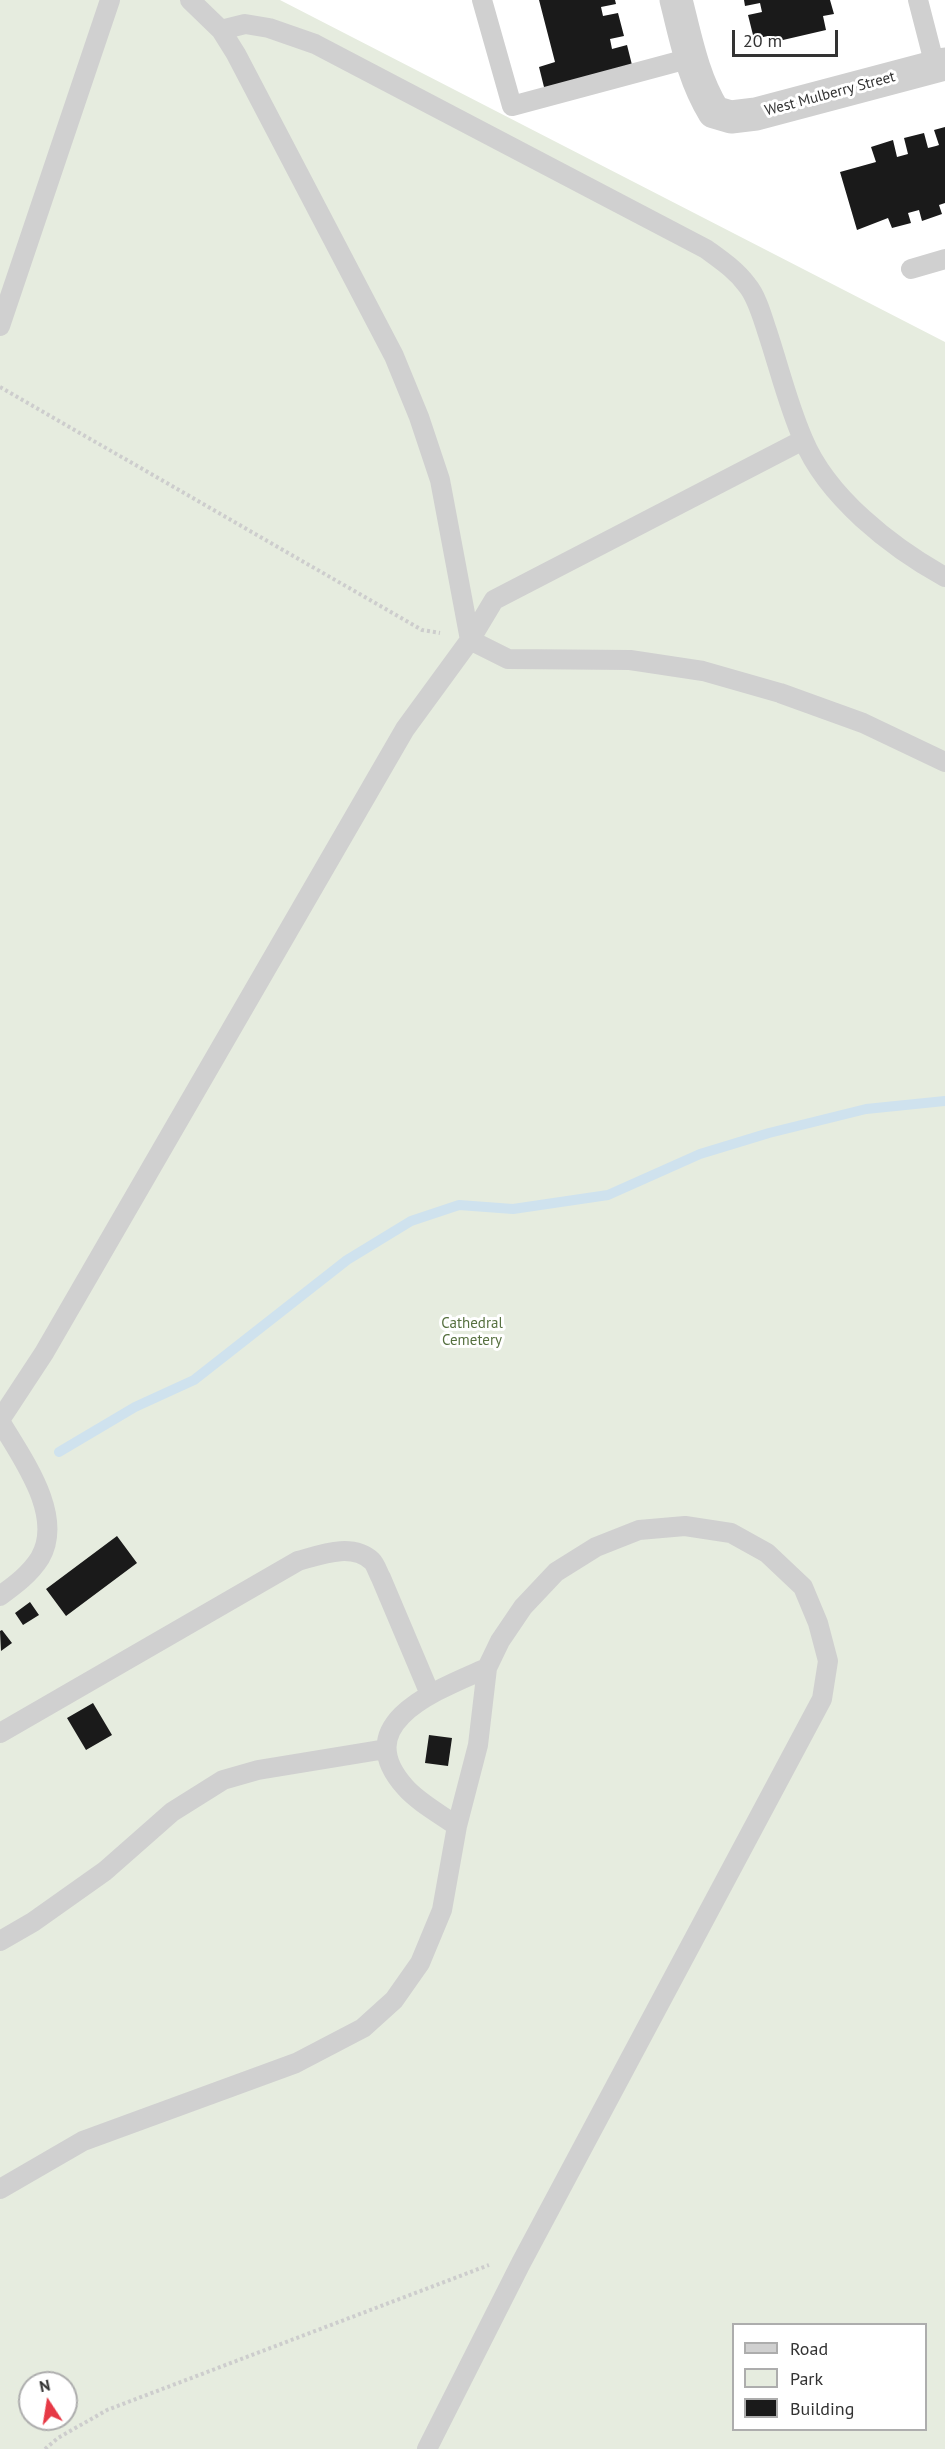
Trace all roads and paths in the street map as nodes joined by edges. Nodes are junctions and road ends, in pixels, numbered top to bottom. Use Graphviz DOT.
graph roads {
  1 [pos="110,0"];
  2 [pos="190,0"];
  3 [pos="482,0"];
  4 [pos="676,0"];
  5 [pos="918,0"];
  6 [pos="221,30"];
  7 [pos="691,58"];
  8 [pos="940,65"];
  9 [pos="945,260"];
  10 [pos="911,269"];
  11 [pos="0,326"];
  12 [pos="0,387"];
  13 [pos="803,440"];
  14 [pos="945,577"];
  15 [pos="470,640"];
  16 [pos="945,762"];
  17 [pos="0,1420"];
  18 [pos="0,1596"];
  19 [pos="487,1668"];
  20 [pos="430,1694"];
  21 [pos="0,1733"];
  22 [pos="386,1749"];
  23 [pos="457,1826"];
  24 [pos="0,1941"];
  25 [pos="0,2190"];
  26 [pos="521,2263"];
  27 [pos="45,2449"];
  28 [pos="427,2449"];
  1 -- 11 [label="lane"];
  2 -- 6 [label="lane"];
  3 -- 7 [label="lane"];
  4 -- 7 [label="street"];
  5 -- 8 [label="lane"];
  6 -- 13 [label="lane"];
  6 -- 15 [label="lane"];
  7 -- 8 [label="street, West Mulberry Street"];
  9 -- 10 [label="lane"];
  12 -- 15 [label="path"];
  13 -- 14 [label="lane"];
  13 -- 15 [label="lane"];
  15 -- 16 [label="lane"];
  15 -- 17 [label="lane"];
  17 -- 18 [label="lane"];
  19 -- 20 [label="lane"];
  19 -- 23 [label="lane"];
  19 -- 26 [label="lane"];
  20 -- 21 [label="lane"];
  20 -- 22 [label="lane"];
  22 -- 23 [label="lane"];
  22 -- 24 [label="lane"];
  23 -- 25 [label="lane"];
  26 -- 27 [label="path"];
  26 -- 28 [label="lane"];
}
